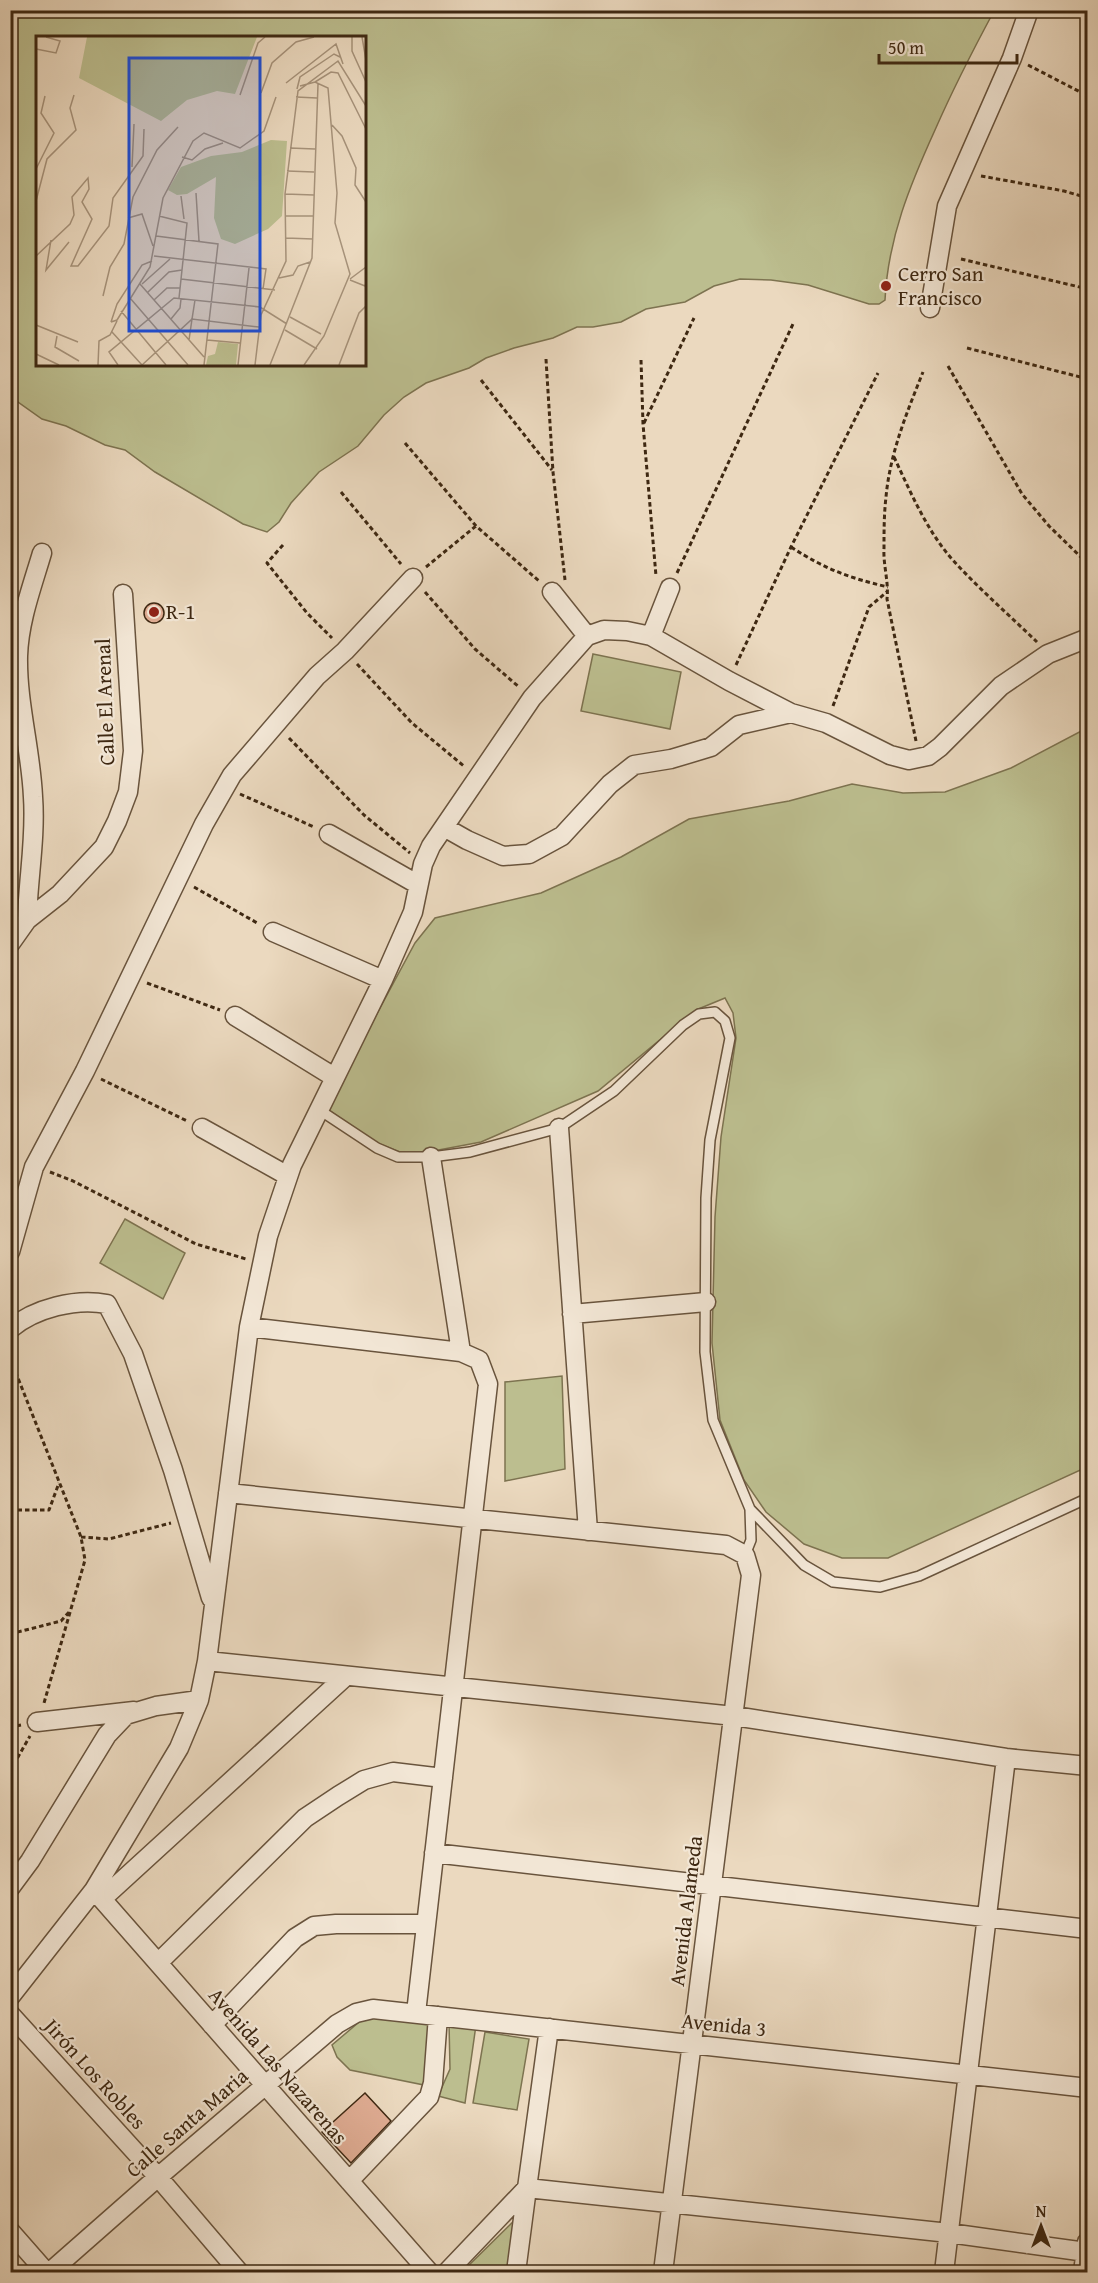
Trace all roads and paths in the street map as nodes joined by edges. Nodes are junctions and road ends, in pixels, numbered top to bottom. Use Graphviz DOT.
graph roads {
  1 [pos="1029,10"];
  2 [pos="1026,64"];
  3 [pos="1088,96"];
  4 [pos="978,176"];
  5 [pos="1088,198"];
  6 [pos="961,258"];
  7 [pos="1088,289"];
  8 [pos="930,308"];
  9 [pos="694,318"];
  10 [pos="793,324"];
  11 [pos="967,348"];
  12 [pos="546,359"];
  13 [pos="641,360"];
  14 [pos="948,366"];
  15 [pos="923,372"];
  16 [pos="878,373"];
  17 [pos="481,380"];
  18 [pos="1088,380"];
  19 [pos="643,424"];
  20 [pos="405,443"];
  21 [pos="893,455"];
  22 [pos="554,472"];
  23 [pos="341,492"];
  24 [pos="476,526"];
  25 [pos="283,545"];
  26 [pos="791,547"];
  27 [pos="42,553"];
  28 [pos="1088,564"];
  29 [pos="413,578"];
  30 [pos="670,588"];
  31 [pos="888,589"];
  32 [pos="552,592"];
  33 [pos="123,594"];
  34 [pos="587,636"];
  35 [pos="651,636"];
  36 [pos="1088,638"];
  37 [pos="345,651"];
  38 [pos="1048,654"];
  39 [pos="729,681"];
  40 [pos="532,698"];
  41 [pos="791,713"];
  42 [pos="826,723"];
  43 [pos="275,724"];
  44 [pos="920,758"];
  45 [pos="478,778"];
  46 [pos="225,788"];
  47 [pos="444,827"];
  48 [pos="329,834"];
  49 [pos="423,864"];
  50 [pos="179,879"];
  51 [pos="417,884"];
  52 [pos="27,920"];
  53 [pos="273,932"];
  54 [pos="10,944"];
  55 [pos="131,976"];
  56 [pos="382,981"];
  57 [pos="235,1017"];
  58 [pos="85,1071"];
  59 [pos="334,1077"];
  60 [pos="318,1109"];
  61 [pos="202,1128"];
  62 [pos="559,1128"];
  63 [pos="431,1157"];
  64 [pos="34,1167"];
  65 [pos="288,1176"];
  66 [pos="10,1252"];
  67 [pos="262,1264"];
  68 [pos="706,1302"];
  69 [pos="572,1314"];
  70 [pos="249,1327"];
  71 [pos="10,1329"];
  72 [pos="461,1352"];
  73 [pos="10,1358"];
  74 [pos="59,1483"];
  75 [pos="228,1493"];
  76 [pos="1088,1498"];
  77 [pos="750,1509"];
  78 [pos="10,1510"];
  79 [pos="473,1519"];
  80 [pos="188,1520"];
  81 [pos="588,1531"];
  82 [pos="81,1537"];
  83 [pos="746,1555"];
  84 [pos="213,1606"];
  85 [pos="71,1610"];
  86 [pos="10,1634"];
  87 [pos="207,1661"];
  88 [pos="346,1676"];
  89 [pos="453,1686"];
  90 [pos="199,1700"];
  91 [pos="143,1710"];
  92 [pos="734,1716"];
  93 [pos="37,1722"];
  94 [pos="1006,1758"];
  95 [pos="1088,1766"];
  96 [pos="10,1771"];
  97 [pos="443,1778"];
  98 [pos="434,1853"];
  99 [pos="712,1886"];
  100 [pos="10,1888"];
  101 [pos="98,1894"];
  102 [pos="987,1918"];
  103 [pos="426,1924"];
  104 [pos="1088,1929"];
  105 [pos="158,1964"];
  106 [pos="10,1997"];
  107 [pos="356,2013"];
  108 [pos="416,2013"];
  109 [pos="10,2014"];
  110 [pos="438,2016"];
  111 [pos="212,2025"];
  112 [pos="549,2028"];
  113 [pos="692,2044"];
  114 [pos="968,2075"];
  115 [pos="265,2086"];
  116 [pos="1088,2088"];
  117 [pos="158,2177"];
  118 [pos="349,2181"];
  119 [pos="527,2187"];
  120 [pos="672,2203"];
  121 [pos="10,2231"];
  122 [pos="949,2233"];
  123 [pos="1087,2246"];
  124 [pos="49,2272"];
  125 [pos="239,2272"];
  126 [pos="429,2272"];
  127 [pos="447,2272"];
  128 [pos="516,2272"];
  129 [pos="663,2272"];
  130 [pos="944,2272"];
  131 [pos="1083,2272"];
  1 -- 8 [label="street"];
  2 -- 3 [label="path"];
  4 -- 5 [label="path"];
  6 -- 7 [label="path"];
  9 -- 19 [label="path"];
  10 -- 30 [label="path"];
  11 -- 18 [label="path"];
  12 -- 22 [label="path"];
  13 -- 19 [label="path"];
  14 -- 28 [label="path"];
  15 -- 21 [label="path"];
  16 -- 26 [label="path"];
  17 -- 22 [label="path"];
  19 -- 30 [label="path"];
  20 -- 24 [label="path"];
  21 -- 31 [label="path"];
  21 -- 38 [label="path"];
  22 -- 32 [label="path"];
  23 -- 29 [label="path"];
  24 -- 29 [label="path"];
  24 -- 32 [label="path"];
  25 -- 37 [label="path"];
  26 -- 31 [label="path"];
  26 -- 39 [label="path"];
  27 -- 52 [label="street"];
  29 -- 37 [label="street"];
  29 -- 40 [label="path"];
  30 -- 35 [label="street"];
  31 -- 42 [label="path"];
  31 -- 44 [label="path"];
  32 -- 34 [label="street"];
  33 -- 52 [label="street, Calle El Arenal"];
  34 -- 35 [label="street"];
  34 -- 40 [label="street"];
  35 -- 39 [label="street"];
  36 -- 38 [label="street"];
  37 -- 43 [label="street"];
  37 -- 45 [label="path"];
  38 -- 44 [label="street"];
  39 -- 41 [label="street"];
  40 -- 45 [label="street"];
  41 -- 42 [label="street"];
  41 -- 47 [label="street"];
  42 -- 44 [label="street"];
  43 -- 46 [label="street"];
  43 -- 49 [label="path"];
  45 -- 47 [label="street"];
  46 -- 48 [label="path"];
  46 -- 50 [label="street"];
  47 -- 49 [label="street"];
  48 -- 51 [label="street"];
  49 -- 51 [label="street"];
  50 -- 53 [label="path"];
  50 -- 55 [label="street"];
  51 -- 56 [label="street"];
  52 -- 54 [label="street, Calle El Arenal"];
  53 -- 56 [label="street"];
  55 -- 57 [label="path"];
  55 -- 58 [label="street"];
  56 -- 59 [label="street"];
  57 -- 59 [label="street"];
  58 -- 61 [label="path"];
  58 -- 64 [label="street"];
  59 -- 60 [label="street"];
  60 -- 63 [label="lane"];
  60 -- 65 [label="street"];
  61 -- 65 [label="street"];
  62 -- 63 [label="lane"];
  62 -- 68 [label="lane"];
  62 -- 69 [label="street"];
  63 -- 72 [label="street"];
  64 -- 66 [label="street"];
  64 -- 67 [label="path"];
  65 -- 67 [label="street"];
  67 -- 70 [label="street"];
  68 -- 69 [label="street"];
  68 -- 77 [label="lane"];
  69 -- 81 [label="street"];
  70 -- 72 [label="street"];
  70 -- 75 [label="street"];
  71 -- 80 [label="street"];
  72 -- 79 [label="street"];
  73 -- 74 [label="path"];
  74 -- 78 [label="path"];
  74 -- 82 [label="path"];
  75 -- 79 [label="street"];
  75 -- 84 [label="street"];
  76 -- 77 [label="lane"];
  77 -- 83 [label="lane"];
  79 -- 81 [label="street"];
  79 -- 89 [label="street"];
  80 -- 82 [label="path"];
  80 -- 84 [label="street"];
  81 -- 83 [label="street"];
  82 -- 85 [label="path"];
  83 -- 92 [label="street, Avenida Alameda"];
  84 -- 87 [label="street"];
  85 -- 86 [label="path"];
  85 -- 93 [label="path"];
  87 -- 88 [label="street"];
  87 -- 90 [label="street"];
  88 -- 89 [label="street"];
  88 -- 101 [label="street"];
  89 -- 92 [label="street"];
  89 -- 97 [label="street"];
  90 -- 91 [label="street"];
  90 -- 101 [label="street"];
  91 -- 93 [label="street"];
  91 -- 100 [label="street"];
  92 -- 94 [label="street"];
  92 -- 99 [label="street, Avenida Alameda"];
  93 -- 96 [label="path"];
  94 -- 95 [label="street"];
  94 -- 102 [label="street"];
  97 -- 98 [label="street"];
  97 -- 105 [label="street"];
  98 -- 99 [label="street"];
  98 -- 103 [label="street"];
  99 -- 102 [label="street"];
  99 -- 113 [label="street, Avenida Alameda"];
  101 -- 105 [label="street, Avenida Las Nazarenas"];
  101 -- 106 [label="street"];
  102 -- 104 [label="street"];
  102 -- 114 [label="street"];
  103 -- 108 [label="street"];
  103 -- 111 [label="street"];
  105 -- 111 [label="street, Avenida Las Nazarenas"];
  107 -- 108 [label="street, Avenida 3"];
  107 -- 115 [label="street, Calle Santa Maria"];
  108 -- 110 [label="street, Avenida 3"];
  109 -- 117 [label="street, Jirón Los Robles"];
  110 -- 112 [label="street, Avenida 3"];
  110 -- 118 [label="street"];
  111 -- 115 [label="street, Avenida Las Nazarenas"];
  112 -- 113 [label="street, Avenida 3"];
  112 -- 119 [label="street"];
  113 -- 114 [label="street, Avenida 3"];
  113 -- 120 [label="street, Avenida Alameda"];
  114 -- 116 [label="street, Avenida 3"];
  114 -- 122 [label="street"];
  115 -- 117 [label="street, Calle Santa Maria"];
  115 -- 118 [label="street, Avenida Las Nazarenas"];
  117 -- 124 [label="street, Calle Santa Maria"];
  117 -- 125 [label="street, Jirón Los Robles"];
  118 -- 126 [label="street, Avenida Las Nazarenas"];
  119 -- 120 [label="street"];
  119 -- 127 [label="street"];
  119 -- 128 [label="street"];
  120 -- 122 [label="street"];
  120 -- 129 [label="street, Avenida Alameda"];
  121 -- 124 [label="street"];
  122 -- 123 [label="street"];
  122 -- 130 [label="street"];
  123 -- 131 [label="street"];
}
